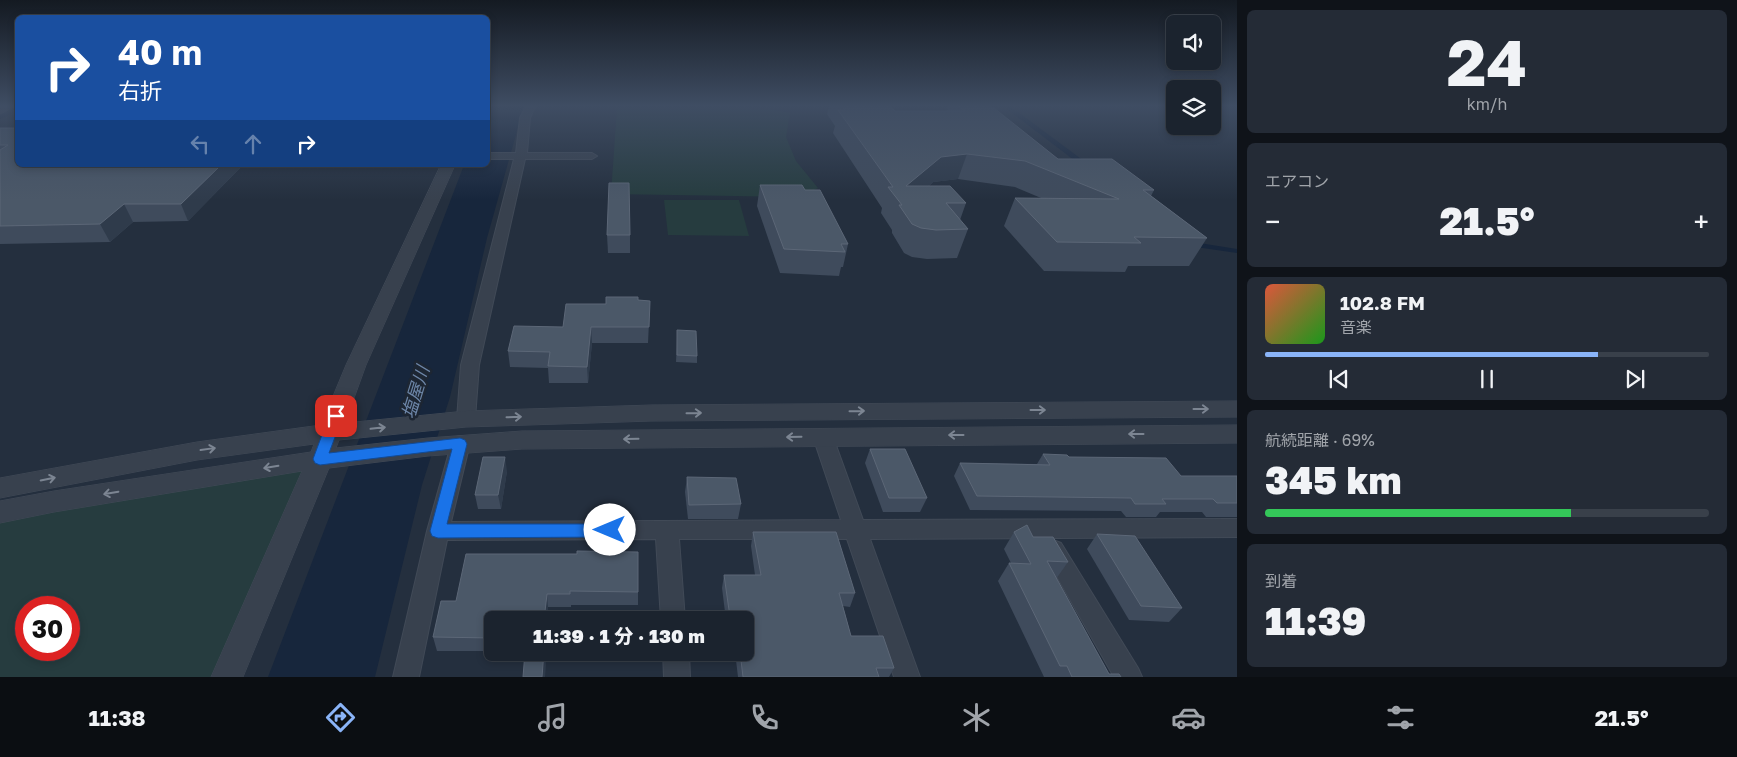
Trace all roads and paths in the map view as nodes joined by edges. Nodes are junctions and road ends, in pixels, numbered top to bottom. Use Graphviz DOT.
graph roads {
  1 [pos="524,138"];
  2 [pos="490,156"];
  3 [pos="520,156"];
  4 [pos="592,156"];
  5 [pos="447,167"];
  6 [pos="1237,409"];
  7 [pos="466,419"];
  8 [pos="329,433"];
  9 [pos="1237,434"];
  10 [pos="823,436"];
  11 [pos="460,444"];
  12 [pos="320,459"];
  13 [pos="0,488"];
  14 [pos="0,512"];
  15 [pos="1040,528"];
  16 [pos="857,529"];
  17 [pos="667,530"];
  18 [pos="438,531"];
  19 [pos="1234,531"];
  20 [pos="672,611"];
  21 [pos="676,661"];
  22 [pos="227,677"];
  23 [pos="406,677"];
  24 [pos="677,677"];
  25 [pos="907,677"];
  26 [pos="1129,677"];
  1 -- 3 [label="street"];
  2 -- 3 [label="street"];
  3 -- 4 [label="street"];
  3 -- 7 [label="street"];
  5 -- 8 [label="street"];
  7 -- 6 [label="street, one-way"];
  8 -- 7 [label="street, one-way"];
  8 -- 12 [label="street"];
  13 -- 8 [label="street, one-way"];
  9 -- 10 [label="street, one-way"];
  10 -- 11 [label="street, one-way"];
  10 -- 16 [label="street"];
  11 -- 12 [label="street"];
  11 -- 18 [label="street"];
  12 -- 14 [label="street, one-way"];
  12 -- 22 [label="street"];
  15 -- 16 [label="street"];
  15 -- 19 [label="street"];
  15 -- 26 [label="street"];
  16 -- 17 [label="street"];
  16 -- 25 [label="street"];
  17 -- 18 [label="street"];
  17 -- 20 [label="street"];
  18 -- 23 [label="street"];
  21 -- 24 [label="street"];
}
